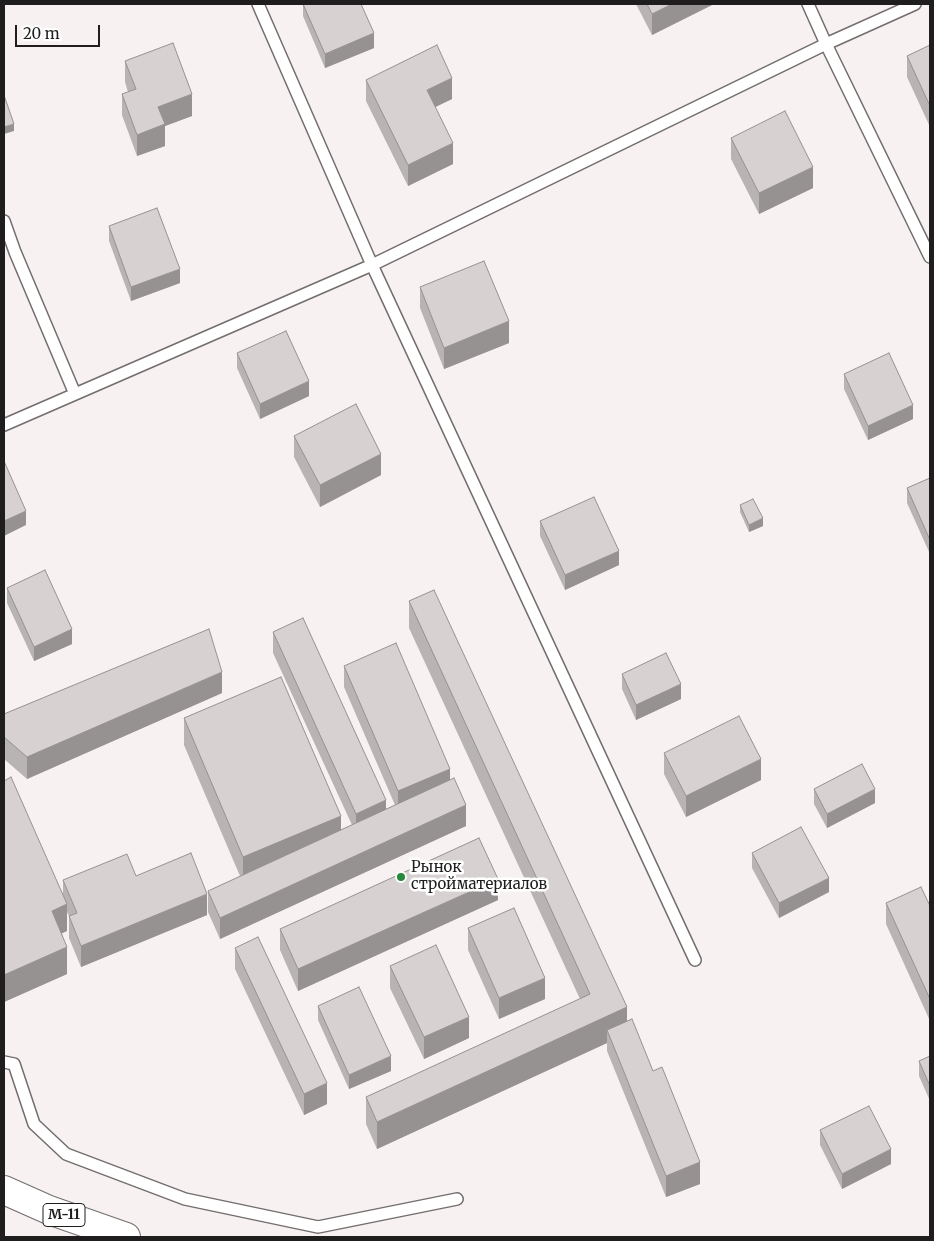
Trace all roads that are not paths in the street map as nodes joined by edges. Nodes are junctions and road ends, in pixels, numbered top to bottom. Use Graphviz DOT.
graph roads {
  1 [pos="258,4"];
  2 [pos="808,4"];
  3 [pos="915,4"];
  4 [pos="826,44"];
  5 [pos="4,220"];
  6 [pos="930,257"];
  7 [pos="372,265"];
  8 [pos="75,394"];
  9 [pos="4,425"];
  10 [pos="695,960"];
  11 [pos="4,1062"];
  12 [pos="4,1190"];
  13 [pos="457,1199"];
  14 [pos="126,1237"];
  1 -- 7 [label="lane"];
  2 -- 4 [label="lane"];
  3 -- 4 [label="lane"];
  4 -- 6 [label="lane"];
  4 -- 7 [label="lane"];
  5 -- 8 [label="lane"];
  7 -- 8 [label="lane"];
  7 -- 10 [label="lane"];
  8 -- 9 [label="lane"];
  11 -- 13 [label="lane"];
  12 -- 14 [label="main road, М-11"];
}
